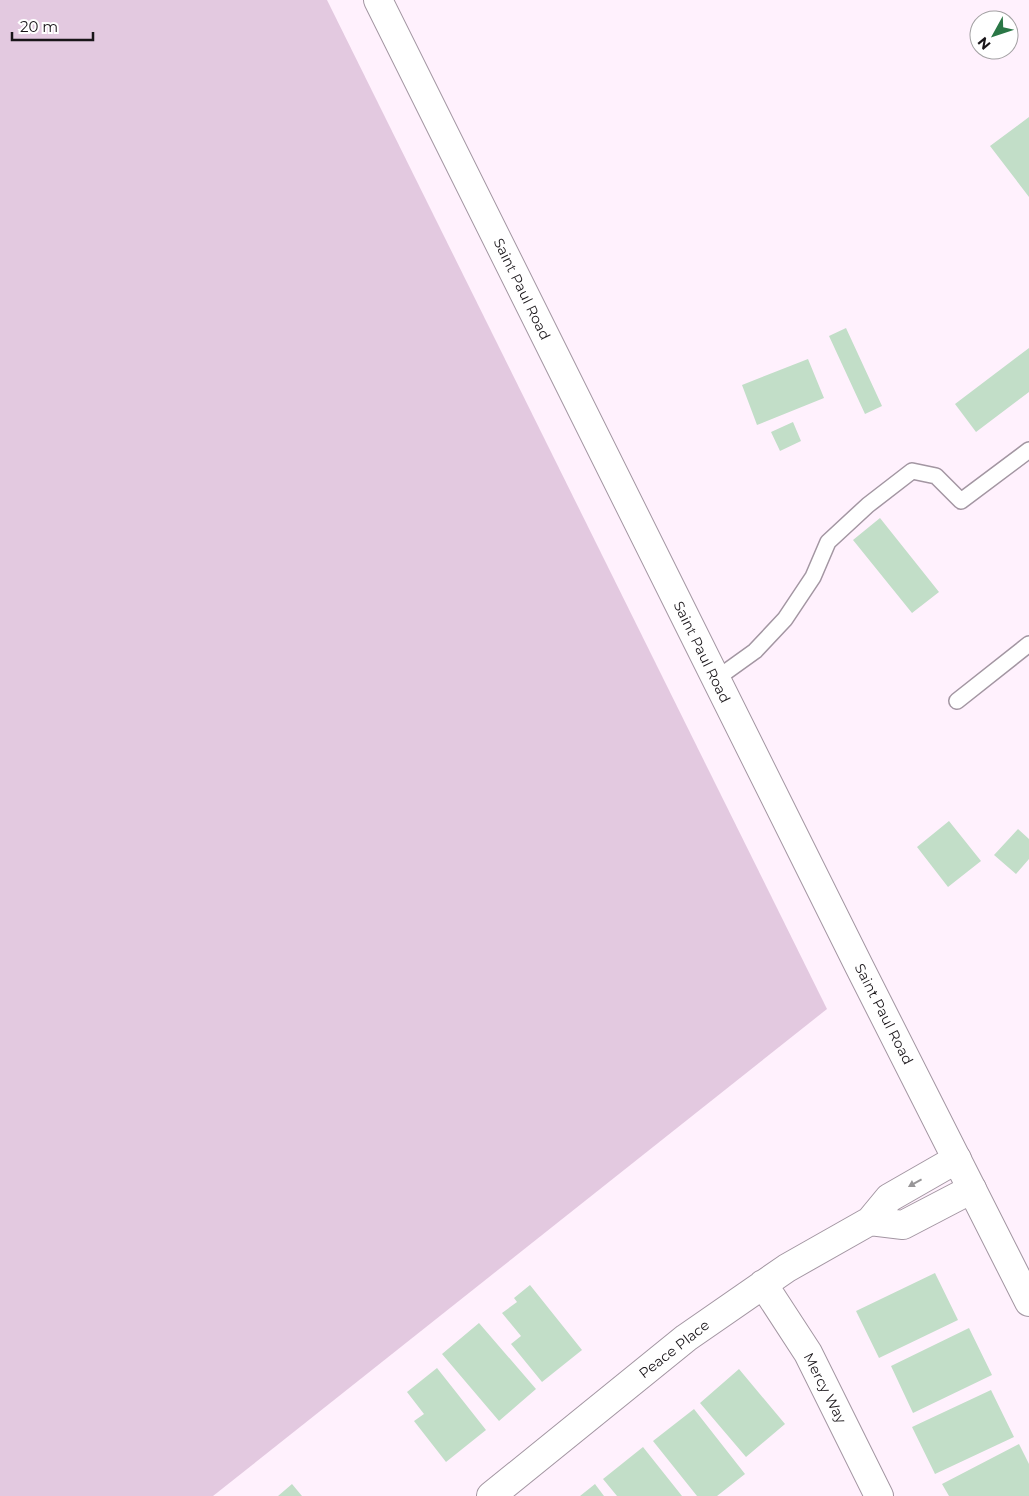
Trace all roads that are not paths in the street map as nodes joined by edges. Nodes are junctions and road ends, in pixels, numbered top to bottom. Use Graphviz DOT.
graph roads {
  1 [pos="378,0"];
  2 [pos="1029,450"];
  3 [pos="1029,644"];
  4 [pos="716,679"];
  5 [pos="958,701"];
  6 [pos="957,1159"];
  7 [pos="972,1189"];
  8 [pos="870,1221"];
  9 [pos="763,1284"];
  10 [pos="1029,1302"];
  11 [pos="491,1496"];
  12 [pos="880,1496"];
  1 -- 4 [label="street, Saint Paul Road"];
  2 -- 4 [label="lane"];
  3 -- 5 [label="lane"];
  4 -- 6 [label="street, Saint Paul Road"];
  6 -- 7 [label="street, Saint Paul Road"];
  6 -- 8 [label="street, Peace Place, one-way"];
  7 -- 8 [label="street"];
  7 -- 10 [label="street, Saint Paul Road"];
  8 -- 9 [label="street, Peace Place"];
  9 -- 11 [label="street, Peace Place"];
  9 -- 12 [label="street, Mercy Way"];
}
